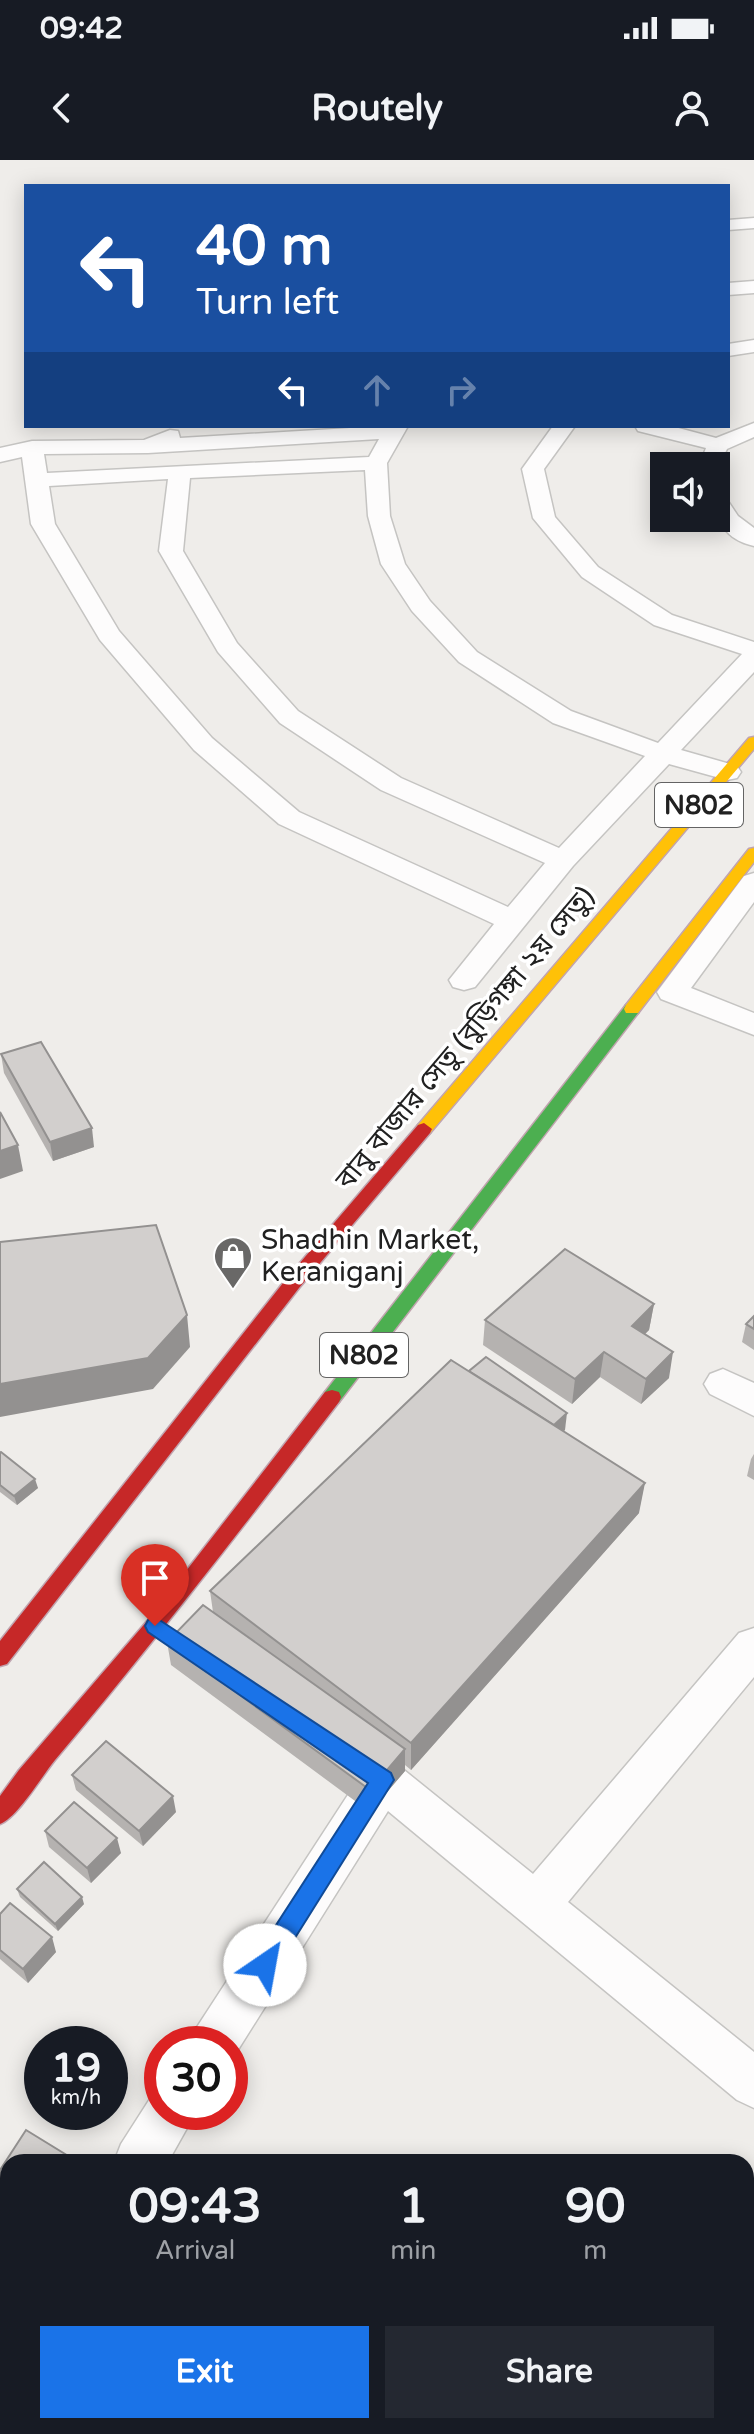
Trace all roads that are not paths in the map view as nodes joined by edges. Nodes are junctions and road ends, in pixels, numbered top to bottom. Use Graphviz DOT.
graph roads {
  1 [pos="754,223"];
  2 [pos="730,225"];
  3 [pos="754,287"];
  4 [pos="730,289"];
  5 [pos="754,346"];
  6 [pos="730,350"];
  7 [pos="189,428"];
  8 [pos="563,428"];
  9 [pos="651,428"];
  10 [pos="394,429"];
  11 [pos="754,429"];
  12 [pos="148,446"];
  13 [pos="32,448"];
  14 [pos="705,452"];
  15 [pos="720,452"];
  16 [pos="0,455"];
  17 [pos="376,463"];
  18 [pos="180,472"];
  19 [pos="37,480"];
  20 [pos="730,521"];
  21 [pos="754,539"];
  22 [pos="754,650"];
  23 [pos="754,657"];
  24 [pos="754,741"];
  25 [pos="661,753"];
  26 [pos="727,772"];
  27 [pos="754,852"];
  28 [pos="563,860"];
  29 [pos="743,893"];
  30 [pos="513,921"];
  31 [pos="464,980"];
  32 [pos="754,1025"];
  33 [pos="155,1626"];
  34 [pos="754,1646"];
  35 [pos="193,1652"];
  36 [pos="0,1657"];
  37 [pos="345,1755"];
  38 [pos="383,1780"];
  39 [pos="0,1814"];
  40 [pos="535,1907"];
  41 [pos="226,2026"];
  42 [pos="754,2083"];
  43 [pos="159,2130"];
  44 [pos="144,2154"];
  1 -- 2 [label="street"];
  3 -- 4 [label="street"];
  5 -- 6 [label="street"];
  7 -- 12 [label="street"];
  8 -- 22 [label="street"];
  9 -- 14 [label="street"];
  10 -- 12 [label="street"];
  10 -- 17 [label="street"];
  11 -- 15 [label="street"];
  12 -- 13 [label="street"];
  13 -- 16 [label="street"];
  13 -- 19 [label="street"];
  17 -- 18 [label="street"];
  17 -- 25 [label="street"];
  18 -- 19 [label="street"];
  18 -- 28 [label="street"];
  19 -- 30 [label="street"];
  20 -- 21 [label="street"];
  23 -- 25 [label="street"];
  24 -- 26 [label="highway, N802"];
  25 -- 26 [label="street"];
  25 -- 28 [label="street"];
  26 -- 36 [label="highway, বাবু বাজার সেতু (বুড়িগঙ্গা ২য় সেতু) / N802"];
  27 -- 29 [label="highway, N802"];
  28 -- 30 [label="street"];
  29 -- 32 [label="street"];
  29 -- 33 [label="highway, N802"];
  30 -- 31 [label="street"];
  33 -- 35 [label="street"];
  33 -- 39 [label="highway, N802"];
  34 -- 40 [label="street"];
  37 -- 38 [label="street"];
  38 -- 40 [label="street"];
  38 -- 41 [label="street"];
  40 -- 42 [label="street"];
  43 -- 44 [label="street"];
}
